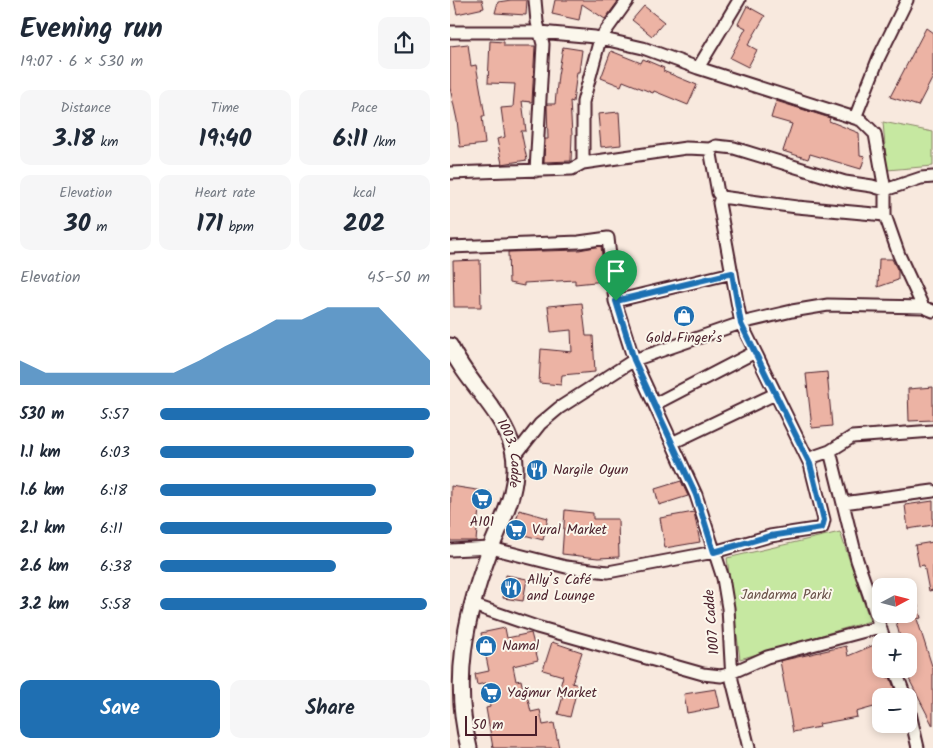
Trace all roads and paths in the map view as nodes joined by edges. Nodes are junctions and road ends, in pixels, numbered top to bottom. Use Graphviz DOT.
graph roads {
  1 [pos="535,0"];
  2 [pos="628,0"];
  3 [pos="739,0"];
  4 [pos="906,1"];
  5 [pos="450,32"];
  6 [pos="540,32"];
  7 [pos="600,39"];
  8 [pos="698,68"];
  9 [pos="855,118"];
  10 [pos="710,149"];
  11 [pos="583,163"];
  12 [pos="536,171"];
  13 [pos="450,174"];
  14 [pos="933,177"];
  15 [pos="885,190"];
  16 [pos="720,197"];
  17 [pos="885,215"];
  18 [pos="450,247"];
  19 [pos="732,273"];
  20 [pos="616,301"];
  21 [pos="928,309"];
  22 [pos="741,324"];
  23 [pos="755,352"];
  24 [pos="451,353"];
  25 [pos="634,360"];
  26 [pos="775,394"];
  27 [pos="654,404"];
  28 [pos="933,431"];
  29 [pos="672,443"];
  30 [pos="830,451"];
  31 [pos="514,457"];
  32 [pos="810,464"];
  33 [pos="933,491"];
  34 [pos="843,503"];
  35 [pos="491,548"];
  36 [pos="450,550"];
  37 [pos="714,552"];
  38 [pos="473,605"];
  39 [pos="880,627"];
  40 [pos="882,633"];
  41 [pos="731,673"];
  42 [pos="915,733"];
  43 [pos="469,748"];
  44 [pos="749,748"];
  45 [pos="918,748"];
  1 -- 6 [label="street"];
  2 -- 7 [label="street"];
  3 -- 8 [label="street"];
  4 -- 9 [label="street"];
  5 -- 6 [label="street"];
  6 -- 7 [label="street"];
  6 -- 12 [label="street"];
  7 -- 8 [label="street"];
  7 -- 11 [label="street"];
  8 -- 9 [label="street"];
  9 -- 15 [label="street"];
  10 -- 11 [label="street"];
  10 -- 15 [label="street"];
  10 -- 16 [label="street"];
  11 -- 12 [label="street"];
  12 -- 13 [label="street"];
  14 -- 15 [label="street"];
  15 -- 17 [label="street"];
  16 -- 17 [label="street"];
  16 -- 19 [label="street"];
  17 -- 21 [label="street"];
  18 -- 20 [label="street, 1007 Cadde"];
  19 -- 20 [label="street"];
  19 -- 22 [label="street"];
  20 -- 25 [label="street, 1007 Cadde"];
  21 -- 22 [label="street"];
  22 -- 23 [label="street"];
  22 -- 25 [label="street"];
  23 -- 26 [label="street"];
  23 -- 27 [label="street"];
  24 -- 31 [label="main road, 1003. Cadde"];
  25 -- 27 [label="street, 1007 Cadde"];
  25 -- 31 [label="street"];
  26 -- 29 [label="street"];
  26 -- 32 [label="street"];
  27 -- 29 [label="street, 1007 Cadde"];
  28 -- 30 [label="street"];
  29 -- 37 [label="street, 1007 Cadde"];
  30 -- 32 [label="street"];
  30 -- 34 [label="street"];
  31 -- 35 [label="main road, 1003. Cadde"];
  32 -- 37 [label="street"];
  33 -- 34 [label="street"];
  34 -- 39 [label="street"];
  35 -- 36 [label="street"];
  35 -- 37 [label="street"];
  35 -- 38 [label="main road, 1003. Cadde"];
  37 -- 41 [label="street, 1007 Cadde"];
  38 -- 41 [label="street"];
  38 -- 43 [label="main road, 1003. Cadde"];
  39 -- 40 [label="street"];
  39 -- 41 [label="street"];
  41 -- 44 [label="street, 1007 Cadde"];
  42 -- 45 [label="street"];
}
